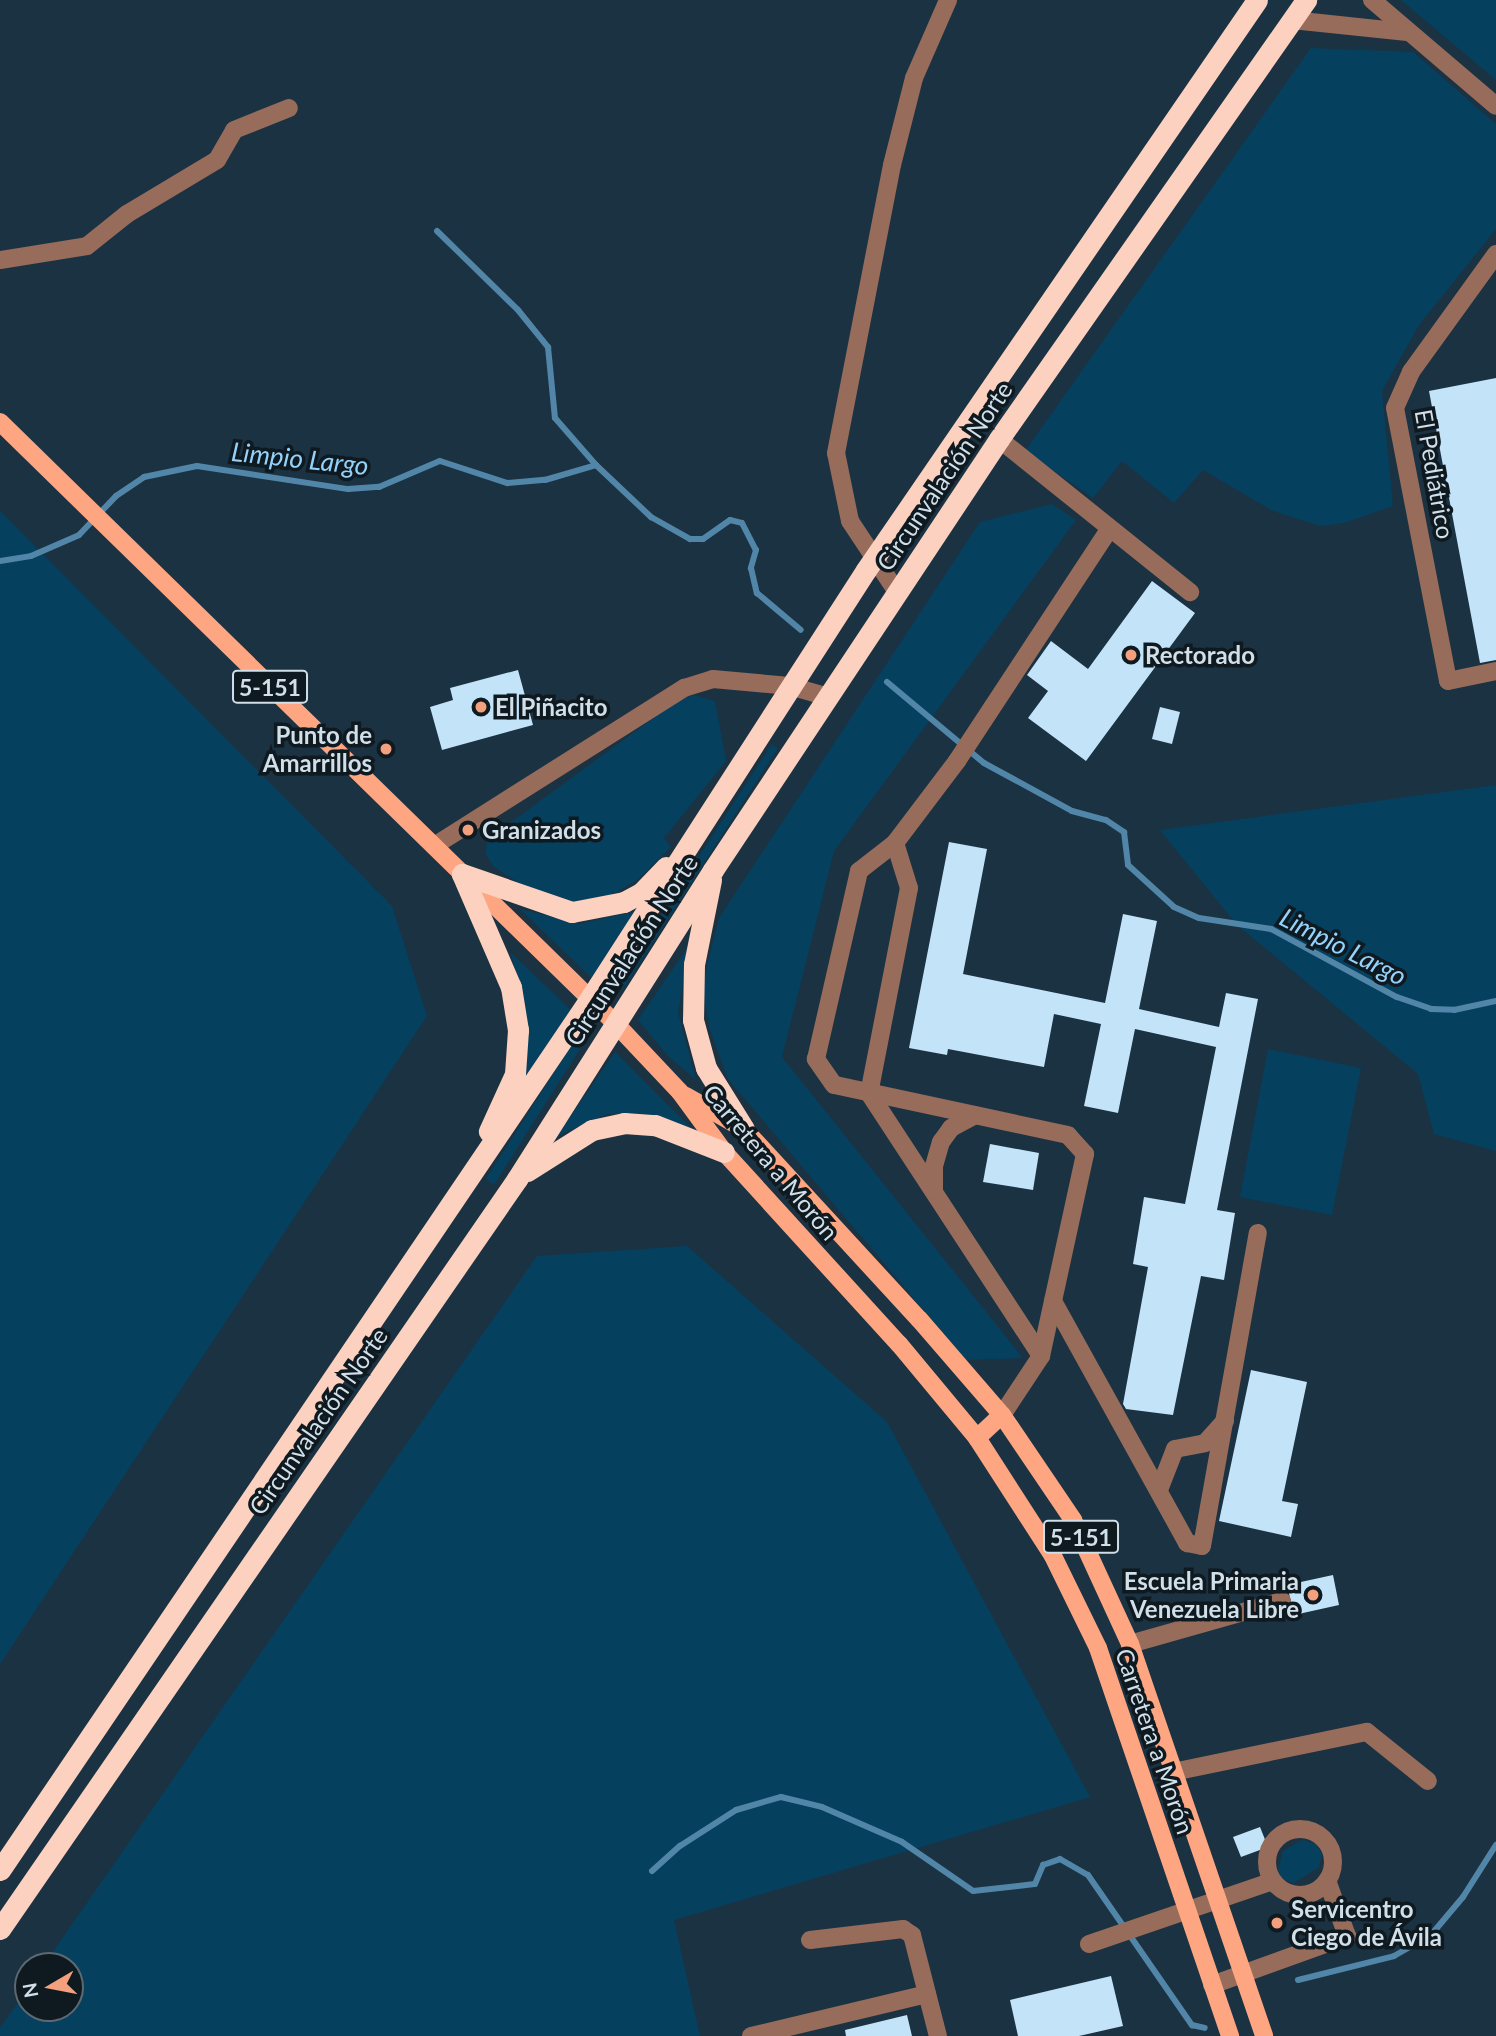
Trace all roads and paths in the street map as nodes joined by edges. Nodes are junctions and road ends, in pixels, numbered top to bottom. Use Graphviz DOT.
graph roads {
  1 [pos="948,0"];
  2 [pos="1257,0"];
  3 [pos="1306,0"];
  4 [pos="1372,0"];
  5 [pos="1292,20"];
  6 [pos="1408,32"];
  7 [pos="1496,106"];
  8 [pos="289,108"];
  9 [pos="1496,254"];
  10 [pos="0,260"];
  11 [pos="970,419"];
  12 [pos="0,422"];
  13 [pos="999,439"];
  14 [pos="1109,530"];
  15 [pos="873,560"];
  16 [pos="1189,592"];
  17 [pos="897,593"];
  18 [pos="1496,671"];
  19 [pos="790,686"];
  20 [pos="828,697"];
  21 [pos="702,830"];
  22 [pos="895,843"];
  23 [pos="434,846"];
  24 [pos="713,870"];
  25 [pos="462,874"];
  26 [pos="589,1000"];
  27 [pos="615,1023"];
  28 [pos="680,1092"];
  29 [pos="869,1093"];
  30 [pos="975,1115"];
  31 [pos="744,1129"];
  32 [pos="724,1152"];
  33 [pos="517,1179"];
  34 [pos="934,1191"];
  35 [pos="461,1192"];
  36 [pos="1258,1233"];
  37 [pos="1053,1301"];
  38 [pos="1041,1356"];
  39 [pos="1002,1415"];
  40 [pos="1225,1421"];
  41 [pos="977,1438"];
  42 [pos="1159,1490"];
  43 [pos="1282,1601"];
  44 [pos="1129,1644"];
  45 [pos="1173,1772"];
  46 [pos="1428,1781"];
  47 [pos="0,1870"];
  48 [pos="1273,1881"];
  49 [pos="1328,1881"];
  50 [pos="1216,1902"];
  51 [pos="1188,1912"];
  52 [pos="0,1929"];
  53 [pos="810,1940"];
  54 [pos="1089,1944"];
  55 [pos="1242,1973"];
  56 [pos="1212,1985"];
  57 [pos="927,1994"];
  58 [pos="751,2036"];
  59 [pos="938,2036"];
  60 [pos="1230,2036"];
  61 [pos="1264,2036"];
  1 -- 15 [label="street"];
  2 -- 11 [label="highway, Circunvalación Norte"];
  3 -- 5 [label="highway, Circunvalación Norte"];
  4 -- 6 [label="street"];
  5 -- 6 [label="street"];
  5 -- 13 [label="highway, Circunvalación Norte"];
  6 -- 7 [label="street"];
  8 -- 10 [label="street"];
  9 -- 18 [label="street, El Pediátrico"];
  11 -- 13 [label="highway"];
  11 -- 15 [label="highway, Circunvalación Norte"];
  12 -- 23 [label="main road, 5-151"];
  13 -- 14 [label="street"];
  13 -- 17 [label="highway, Circunvalación Norte"];
  14 -- 16 [label="street"];
  14 -- 22 [label="street"];
  15 -- 17 [label="street"];
  15 -- 19 [label="highway, Circunvalación Norte"];
  17 -- 20 [label="highway, Circunvalación Norte"];
  19 -- 20 [label="street"];
  19 -- 21 [label="highway, Circunvalación Norte"];
  19 -- 23 [label="street"];
  20 -- 24 [label="highway, Circunvalación Norte"];
  21 -- 25 [label="highway"];
  21 -- 26 [label="highway, Circunvalación Norte"];
  22 -- 29 [label="street"];
  22 -- 29 [label="street"];
  23 -- 25 [label="main road, 5-151"];
  24 -- 27 [label="highway, Circunvalación Norte"];
  24 -- 31 [label="highway"];
  25 -- 26 [label="main road, 5-151"];
  25 -- 35 [label="highway"];
  26 -- 27 [label="main road, 5-151"];
  26 -- 35 [label="highway, Circunvalación Norte"];
  27 -- 28 [label="main road, 5-151"];
  27 -- 33 [label="highway, Circunvalación Norte"];
  28 -- 31 [label="main road, Carretera a Morón / 5-151"];
  28 -- 32 [label="main road, Carretera a Morón / 5-151"];
  29 -- 30 [label="street"];
  29 -- 34 [label="street"];
  30 -- 34 [label="street"];
  30 -- 37 [label="street"];
  31 -- 39 [label="main road, Carretera a Morón / 5-151"];
  32 -- 33 [label="highway"];
  32 -- 41 [label="main road, Carretera a Morón / 5-151"];
  33 -- 52 [label="highway, Circunvalación Norte"];
  34 -- 38 [label="street"];
  35 -- 47 [label="highway, Circunvalación Norte"];
  36 -- 40 [label="street"];
  37 -- 38 [label="street"];
  37 -- 42 [label="street"];
  38 -- 39 [label="street"];
  39 -- 41 [label="main road"];
  39 -- 44 [label="main road, Carretera a Morón / 5-151"];
  40 -- 42 [label="street"];
  40 -- 42 [label="street"];
  41 -- 51 [label="main road, Carretera a Morón / 5-151"];
  43 -- 44 [label="street"];
  44 -- 45 [label="main road, Carretera a Morón / 5-151"];
  45 -- 46 [label="street"];
  45 -- 50 [label="main road, Carretera a Morón / 5-151"];
  48 -- 49 [label="street"];
  48 -- 49 [label="street"];
  48 -- 50 [label="street"];
  49 -- 55 [label="street"];
  50 -- 51 [label="street"];
  50 -- 55 [label="main road, Carretera a Morón / 5-151"];
  51 -- 54 [label="street"];
  51 -- 56 [label="main road, Carretera a Morón / 5-151"];
  53 -- 57 [label="street"];
  55 -- 56 [label="street"];
  55 -- 61 [label="main road, Carretera a Morón / 5-151"];
  56 -- 60 [label="main road, Carretera a Morón / 5-151"];
  57 -- 58 [label="street"];
  57 -- 59 [label="street"];
}
